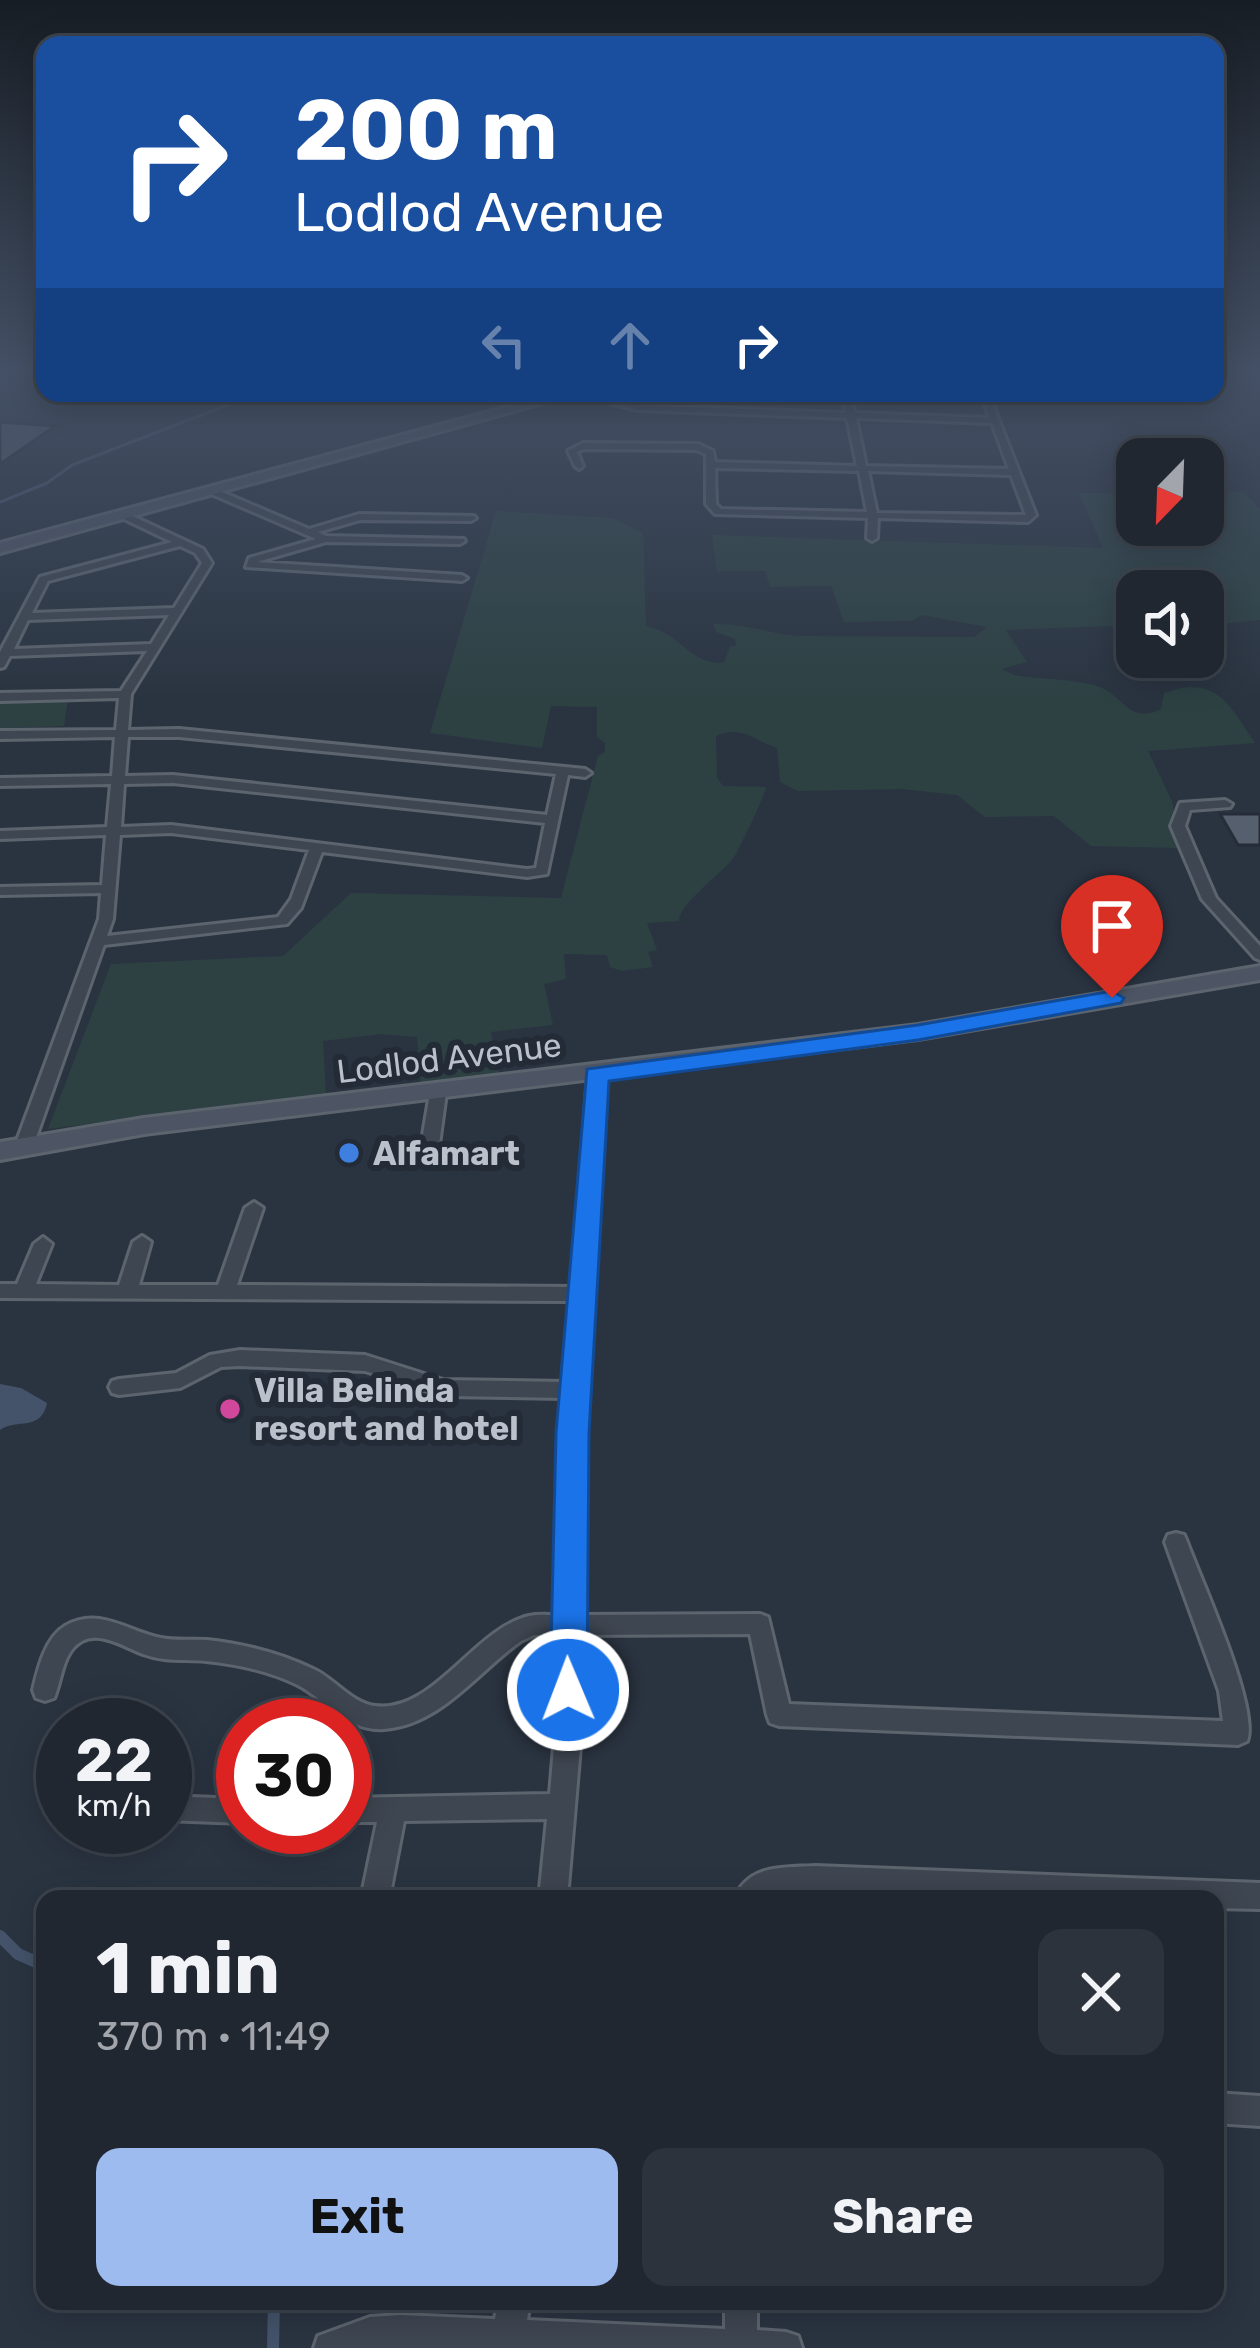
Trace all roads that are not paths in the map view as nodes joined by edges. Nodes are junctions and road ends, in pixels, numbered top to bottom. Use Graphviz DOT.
graph roads {
  1 [pos="247,481"];
  2 [pos="711,481"];
  3 [pos="865,481"];
  4 [pos="1016,481"];
  5 [pos="212,490"];
  6 [pos="129,514"];
  7 [pos="873,516"];
  8 [pos="306,532"];
  9 [pos="872,538"];
  10 [pos="325,539"];
  11 [pos="392,540"];
  12 [pos="457,542"];
  13 [pos="179,543"];
  14 [pos="0,548"];
  15 [pos="377,574"];
  16 [pos="440,577"];
  17 [pos="462,578"];
  18 [pos="176,611"];
  19 [pos="24,617"];
  20 [pos="150,647"];
  21 [pos="3,659"];
  22 [pos="124,694"];
  23 [pos="0,697"];
  24 [pos="120,734"];
  25 [pos="0,735"];
  26 [pos="585,773"];
  27 [pos="562,774"];
  28 [pos="116,779"];
  29 [pos="0,782"];
  30 [pos="1225,804"];
  31 [pos="551,820"];
  32 [pos="112,830"];
  33 [pos="0,835"];
  34 [pos="316,850"];
  35 [pos="109,889"];
  36 [pos="0,891"];
  37 [pos="99,941"];
  38 [pos="1260,955"];
  39 [pos="1260,973"];
  40 [pos="596,1075"];
  41 [pos="438,1093"];
  42 [pos="12,1148"];
  43 [pos="428,1160"];
  44 [pos="254,1208"];
  45 [pos="142,1243"];
  46 [pos="43,1244"];
  47 [pos="0,1291"];
  48 [pos="24,1291"];
  49 [pos="128,1292"];
  50 [pos="225,1292"];
  51 [pos="581,1294"];
  52 [pos="119,1387"];
  53 [pos="574,1390"];
  54 [pos="1176,1542"];
  55 [pos="567,1622"];
  56 [pos="45,1690"];
  57 [pos="563,1806"];
  58 [pos="372,1809"];
  59 [pos="392,1809"];
  60 [pos="378,1890"];
  61 [pos="554,1890"];
  62 [pos="756,1890"];
  63 [pos="1103,1890"];
  64 [pos="1224,1895"];
  65 [pos="1260,1896"];
  66 [pos="1224,2109"];
  67 [pos="1260,2111"];
  68 [pos="512,2310"];
  69 [pos="741,2310"];
  70 [pos="508,2335"];
  71 [pos="741,2344"];
  72 [pos="330,2348"];
  73 [pos="786,2348"];
  1 -- 5 [label="main road"];
  2 -- 7 [label="street"];
  3 -- 7 [label="street"];
  4 -- 7 [label="street"];
  5 -- 6 [label="main road"];
  5 -- 8 [label="street"];
  6 -- 13 [label="street"];
  6 -- 14 [label="main road"];
  7 -- 9 [label="street"];
  8 -- 10 [label="street"];
  8 -- 12 [label="street"];
  10 -- 11 [label="street"];
  10 -- 15 [label="street"];
  11 -- 12 [label="street"];
  11 -- 15 [label="street"];
  12 -- 16 [label="street"];
  13 -- 18 [label="street"];
  13 -- 19 [label="street"];
  15 -- 16 [label="street"];
  16 -- 17 [label="street"];
  18 -- 19 [label="street"];
  18 -- 20 [label="street"];
  19 -- 21 [label="street"];
  20 -- 21 [label="street"];
  20 -- 22 [label="street"];
  22 -- 23 [label="street"];
  22 -- 24 [label="street"];
  24 -- 25 [label="street"];
  24 -- 27 [label="street"];
  24 -- 28 [label="street"];
  26 -- 27 [label="street"];
  27 -- 31 [label="street"];
  28 -- 29 [label="street"];
  28 -- 31 [label="street"];
  28 -- 32 [label="street"];
  30 -- 38 [label="street"];
  31 -- 34 [label="street"];
  32 -- 33 [label="street"];
  32 -- 34 [label="street"];
  32 -- 35 [label="street"];
  34 -- 37 [label="street"];
  35 -- 36 [label="street"];
  35 -- 37 [label="street"];
  37 -- 42 [label="street"];
  39 -- 40 [label="main road, Lodlod Avenue"];
  40 -- 41 [label="main road, Lodlod Avenue"];
  40 -- 51 [label="street"];
  41 -- 42 [label="main road, Lodlod Avenue"];
  41 -- 43 [label="street"];
  44 -- 50 [label="street"];
  45 -- 49 [label="street"];
  46 -- 48 [label="street"];
  47 -- 48 [label="street"];
  48 -- 49 [label="street"];
  49 -- 50 [label="street"];
  50 -- 51 [label="street"];
  51 -- 53 [label="street"];
  52 -- 53 [label="street"];
  53 -- 55 [label="street"];
  54 -- 55 [label="street"];
  55 -- 56 [label="street"];
  55 -- 57 [label="street"];
  57 -- 59 [label="street"];
  57 -- 61 [label="street"];
  58 -- 59 [label="street"];
  59 -- 60 [label="street"];
  62 -- 63 [label="street"];
  64 -- 65 [label="street"];
  66 -- 67 [label="street"];
  68 -- 70 [label="street"];
  69 -- 71 [label="street"];
  70 -- 71 [label="street"];
  70 -- 72 [label="street"];
  71 -- 73 [label="street"];
}
